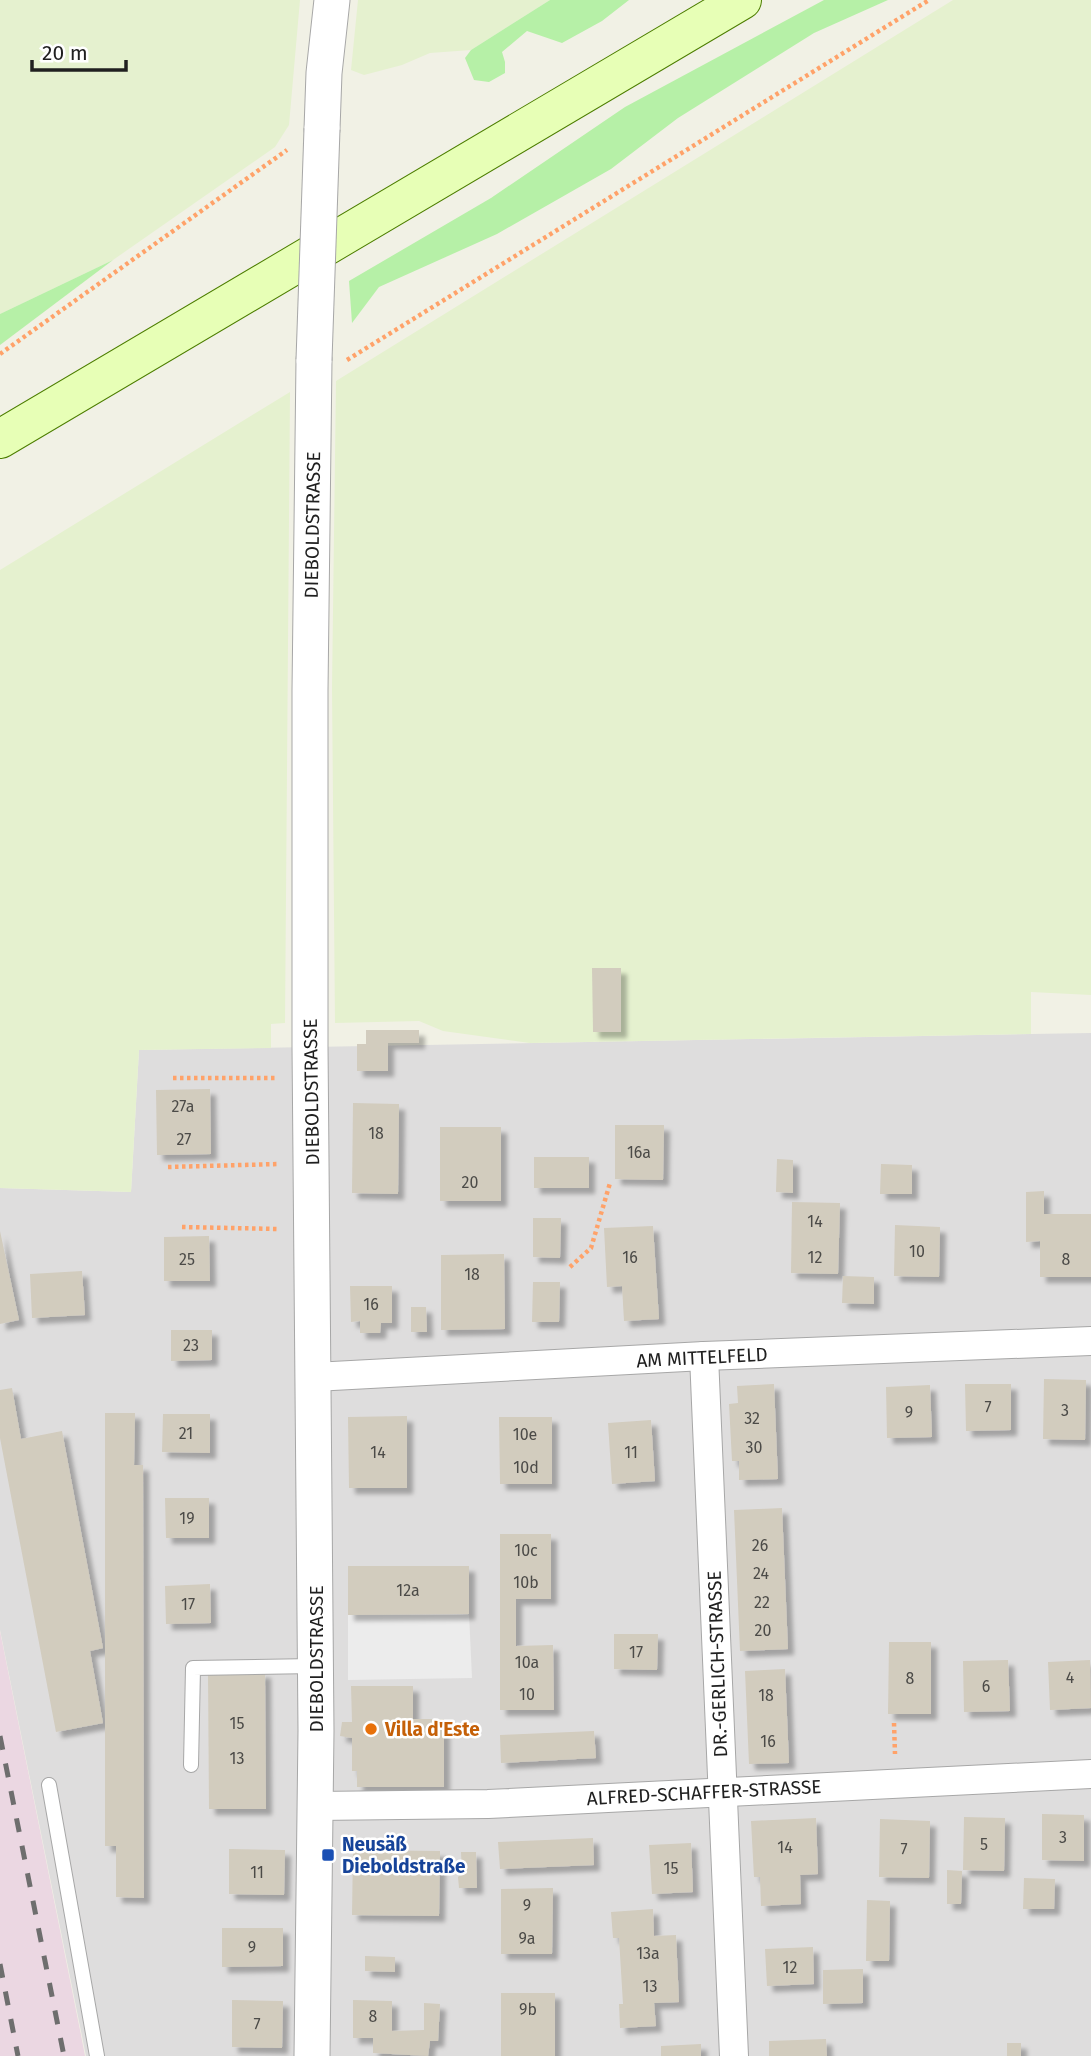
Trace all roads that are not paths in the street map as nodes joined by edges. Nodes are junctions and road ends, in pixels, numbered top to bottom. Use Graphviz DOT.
graph roads {
  1 [pos="332,0"];
  2 [pos="742,0"];
  3 [pos="0,439"];
  4 [pos="1091,1341"];
  5 [pos="704,1356"];
  6 [pos="314,1377"];
  7 [pos="316,1666"];
  8 [pos="191,1765"];
  9 [pos="1091,1774"];
  10 [pos="49,1786"];
  11 [pos="722,1791"];
  12 [pos="316,1806"];
  13 [pos="97,2056"];
  14 [pos="312,2056"];
  15 [pos="734,2056"];
  1 -- 6 [label="street, DIEBOLDSTRASSE, bridge"];
  2 -- 3 [label="main road"];
  4 -- 5 [label="street, AM MITTELFELD"];
  5 -- 6 [label="street, AM MITTELFELD"];
  5 -- 11 [label="street, DR.-GERLICH-STRASSE"];
  6 -- 7 [label="street, DIEBOLDSTRASSE"];
  7 -- 8 [label="lane"];
  7 -- 12 [label="street, DIEBOLDSTRASSE"];
  9 -- 11 [label="street, ALFRED-SCHAFFER-STRASSE"];
  10 -- 13 [label="lane"];
  11 -- 12 [label="street, ALFRED-SCHAFFER-STRASSE"];
  11 -- 15 [label="street, DR.-GERLICH-STRASSE"];
  12 -- 14 [label="street, DIEBOLDSTRASSE"];
}
